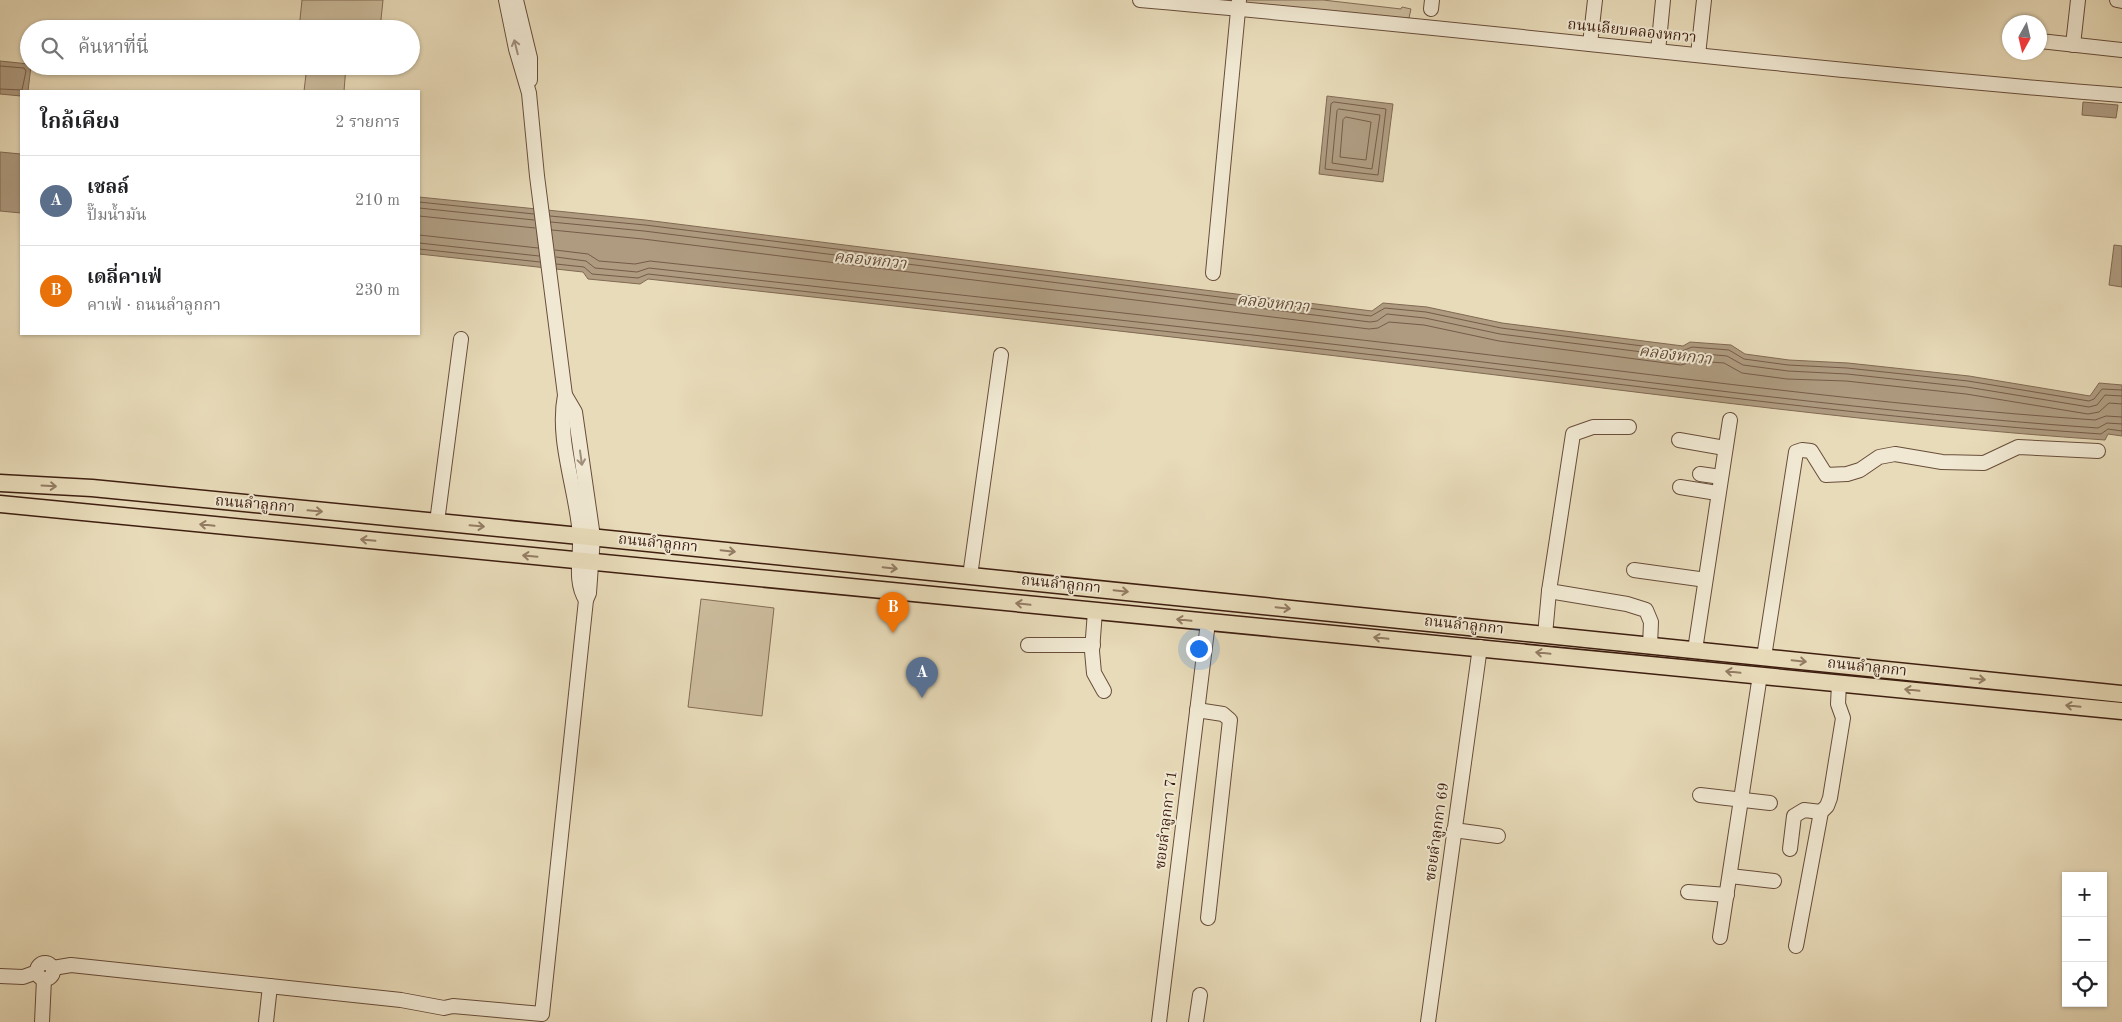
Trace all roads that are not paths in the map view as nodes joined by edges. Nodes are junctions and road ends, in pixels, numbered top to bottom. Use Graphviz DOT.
graph roads {
  1 [pos="506,0"];
  2 [pos="516,0"];
  3 [pos="1140,0"];
  4 [pos="1595,0"];
  5 [pos="1663,0"];
  6 [pos="1704,0"];
  7 [pos="2078,0"];
  8 [pos="2117,0"];
  9 [pos="2122,1"];
  10 [pos="1198,2"];
  11 [pos="1238,5"];
  12 [pos="2047,42"];
  13 [pos="1590,44"];
  14 [pos="2073,45"];
  15 [pos="2122,50"];
  16 [pos="1658,51"];
  17 [pos="1698,55"];
  18 [pos="529,94"];
  19 [pos="2122,95"];
  20 [pos="1213,273"];
  21 [pos="461,340"];
  22 [pos="1002,355"];
  23 [pos="1730,420"];
  24 [pos="1629,427"];
  25 [pos="1679,440"];
  26 [pos="2098,451"];
  27 [pos="0,483"];
  28 [pos="1680,487"];
  29 [pos="1711,492"];
  30 [pos="0,504"];
  31 [pos="437,522"];
  32 [pos="586,537"];
  33 [pos="585,561"];
  34 [pos="1634,570"];
  35 [pos="970,576"];
  36 [pos="1699,579"];
  37 [pos="1549,591"];
  38 [pos="1095,611"];
  39 [pos="1208,622"];
  40 [pos="1545,635"];
  41 [pos="1594,640"];
  42 [pos="1028,645"];
  43 [pos="1093,645"];
  44 [pos="1650,646"];
  45 [pos="1480,647"];
  46 [pos="1692,650"];
  47 [pos="1764,657"];
  48 [pos="1591,658"];
  49 [pos="1760,675"];
  50 [pos="1839,683"];
  51 [pos="1104,691"];
  52 [pos="2122,694"];
  53 [pos="1197,710"];
  54 [pos="2122,711"];
  55 [pos="1700,795"];
  56 [pos="1741,799"];
  57 [pos="1770,803"];
  58 [pos="1821,812"];
  59 [pos="1454,830"];
  60 [pos="1498,836"];
  61 [pos="1790,849"];
  62 [pos="1730,876"];
  63 [pos="1774,881"];
  64 [pos="1688,892"];
  65 [pos="1727,895"];
  66 [pos="1208,918"];
  67 [pos="1720,937"];
  68 [pos="1796,946"];
  69 [pos="45,973"];
  70 [pos="0,976"];
  71 [pos="270,986"];
  72 [pos="1200,995"];
  73 [pos="42,1022"];
  74 [pos="266,1022"];
  75 [pos="1159,1022"];
  76 [pos="1196,1022"];
  77 [pos="1428,1022"];
  18 -- 1 [label="street, one-way"];
  2 -- 18 [label="street"];
  3 -- 10 [label="street, ถนนเลียบคลองหกวา"];
  4 -- 13 [label="street"];
  5 -- 16 [label="street"];
  6 -- 17 [label="street"];
  7 -- 14 [label="street"];
  8 -- 9 [label="street"];
  10 -- 11 [label="street, ถนนเลียบคลองหกวา"];
  11 -- 13 [label="street, ถนนเลียบคลองหกวา"];
  11 -- 20 [label="street"];
  12 -- 14 [label="street"];
  13 -- 16 [label="street, ถนนเลียบคลองหกวา"];
  14 -- 15 [label="street"];
  16 -- 17 [label="street, ถนนเลียบคลองหกวา"];
  17 -- 19 [label="street, ถนนเลียบคลองหกวา"];
  18 -- 32 [label="street"];
  21 -- 31 [label="street"];
  22 -- 35 [label="street"];
  23 -- 46 [label="street"];
  24 -- 37 [label="street"];
  25 -- 29 [label="street"];
  26 -- 47 [label="street"];
  27 -- 31 [label="main road, ถนนลำลูกกา, one-way"];
  28 -- 29 [label="street"];
  29 -- 36 [label="street"];
  33 -- 30 [label="main road, ถนนลำลูกกา, one-way"];
  31 -- 32 [label="main road, ถนนลำลูกกา, one-way"];
  32 -- 33 [label="street"];
  32 -- 35 [label="main road, ถนนลำลูกกา, one-way"];
  38 -- 33 [label="main road, ถนนลำลูกกา, one-way"];
  33 -- 71 [label="street"];
  34 -- 36 [label="street"];
  35 -- 40 [label="main road, ถนนลำลูกกา, one-way"];
  36 -- 46 [label="street"];
  37 -- 40 [label="street"];
  37 -- 44 [label="street"];
  39 -- 38 [label="main road, ถนนลำลูกกา, one-way"];
  38 -- 43 [label="street"];
  45 -- 39 [label="main road, ถนนลำลูกกา, one-way"];
  39 -- 53 [label="street, ซอยลำลูกกา 71"];
  40 -- 41 [label="main road, ถนนลำลูกกา"];
  41 -- 44 [label="main road, ถนนลำลูกกา"];
  41 -- 48 [label="main road"];
  42 -- 43 [label="street"];
  43 -- 51 [label="street"];
  44 -- 46 [label="main road, ถนนลำลูกกา"];
  48 -- 45 [label="main road, ถนนลำลูกกา, one-way"];
  45 -- 59 [label="street, ซอยลำลูกกา 69"];
  46 -- 47 [label="main road, ถนนลำลูกกา"];
  47 -- 52 [label="main road, ถนนลำลูกกา, one-way"];
  49 -- 48 [label="main road, ถนนลำลูกกา, one-way"];
  49 -- 50 [label="main road, ถนนลำลูกกา"];
  49 -- 56 [label="street"];
  54 -- 50 [label="main road, ถนนลำลูกกา, one-way"];
  50 -- 58 [label="street"];
  53 -- 66 [label="street"];
  53 -- 75 [label="street, ซอยลำลูกกา 71"];
  55 -- 56 [label="street"];
  56 -- 57 [label="street"];
  56 -- 62 [label="street"];
  58 -- 61 [label="street"];
  58 -- 68 [label="street"];
  59 -- 60 [label="street"];
  59 -- 77 [label="street, ซอยลำลูกกา 69"];
  62 -- 63 [label="street"];
  62 -- 65 [label="street"];
  64 -- 65 [label="street"];
  65 -- 67 [label="street"];
  69 -- 70 [label="street"];
  69 -- 71 [label="street"];
  69 -- 73 [label="street"];
  71 -- 74 [label="street"];
  72 -- 76 [label="street"];
}
